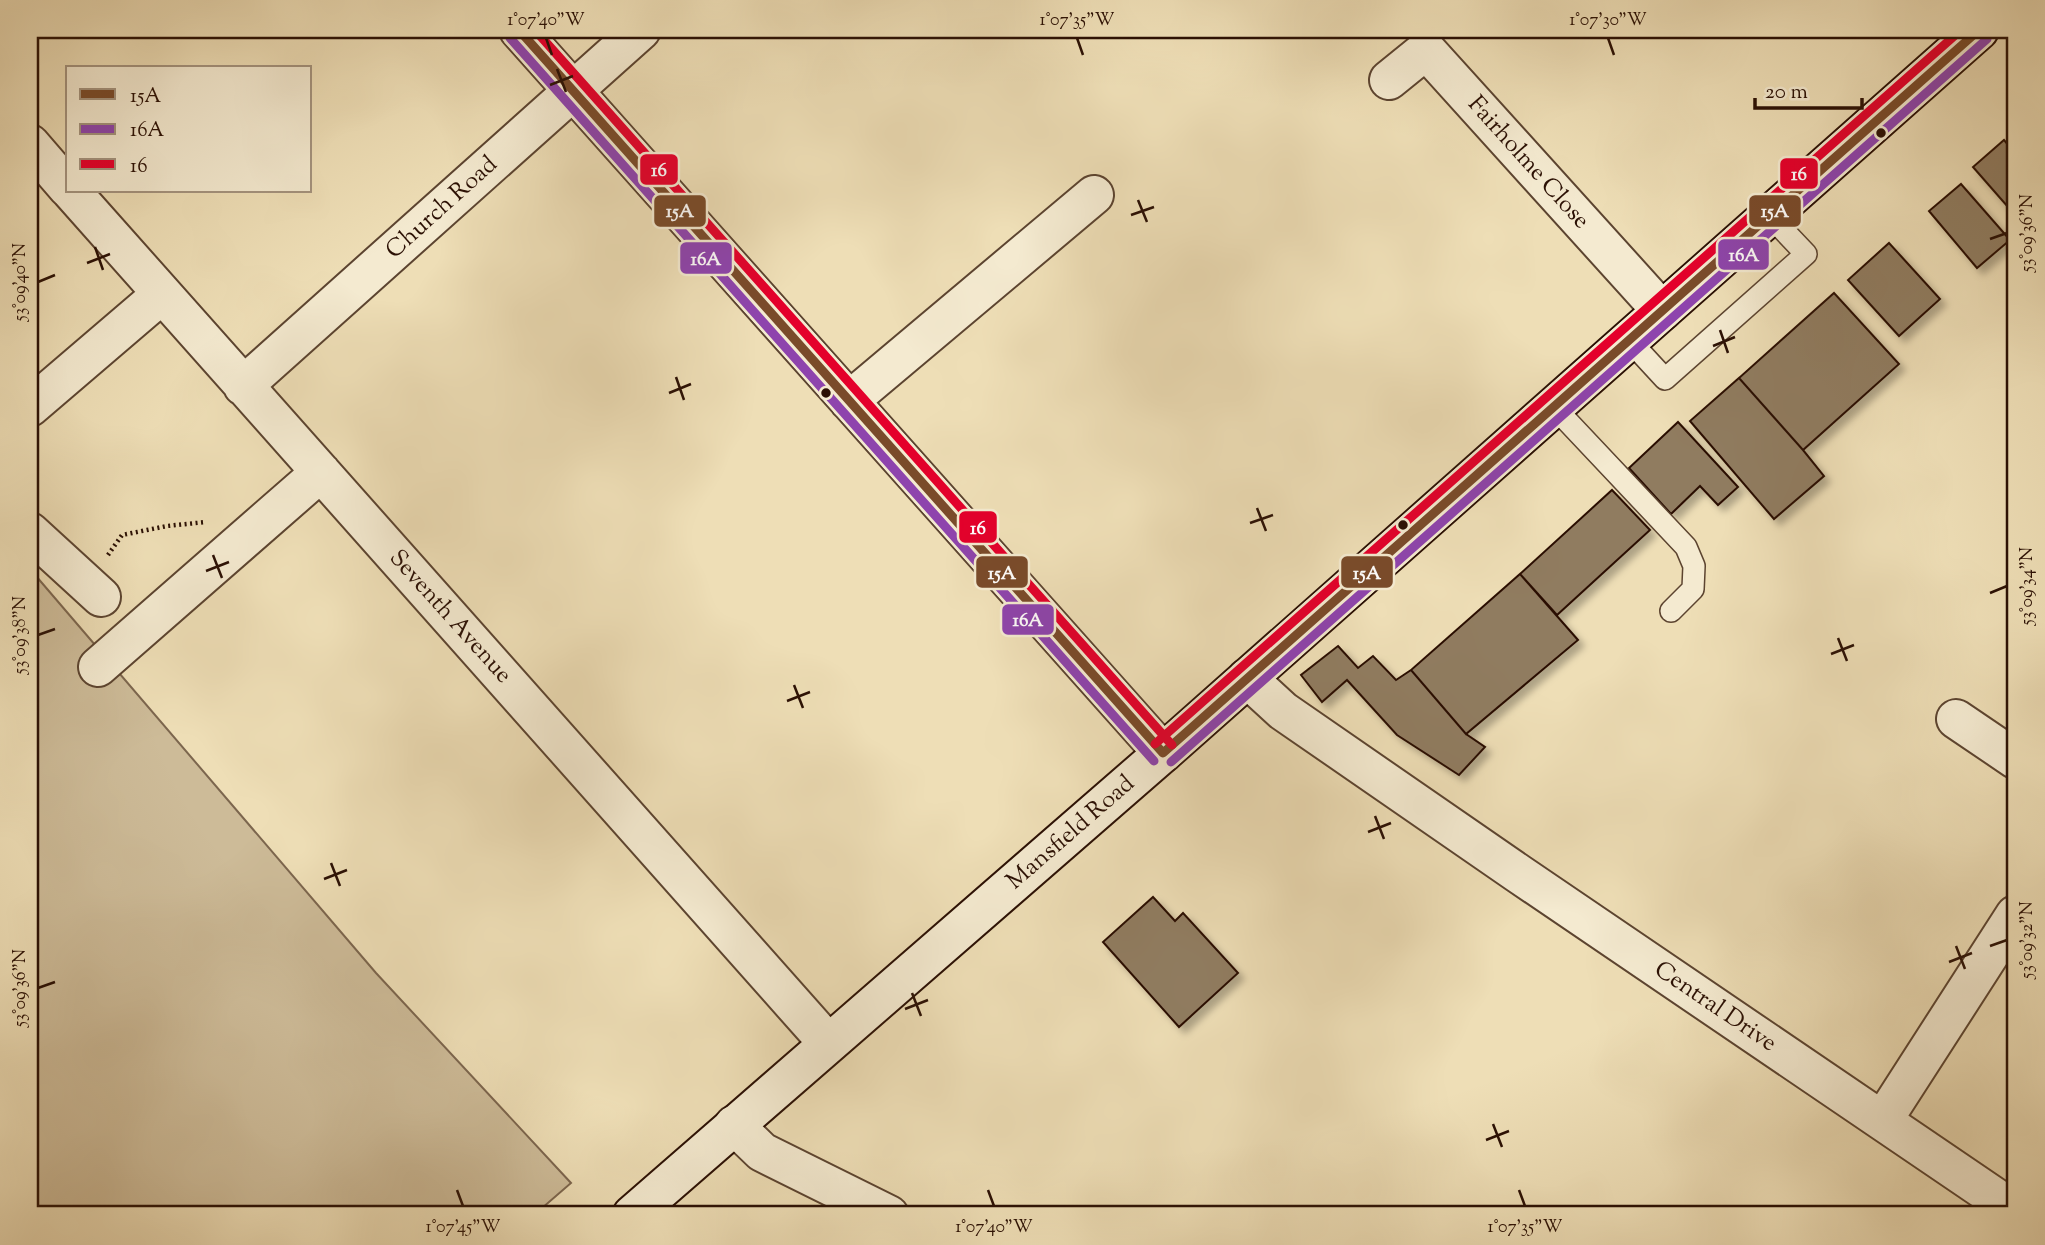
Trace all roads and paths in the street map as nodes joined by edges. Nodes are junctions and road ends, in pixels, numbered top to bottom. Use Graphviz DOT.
graph roads {
  1 [pos="519,30"];
  2 [pos="641,30"];
  3 [pos="1979,30"];
  4 [pos="1389,79"];
  5 [pos="573,90"];
  6 [pos="30,144"];
  7 [pos="66,184"];
  8 [pos="73,192"];
  9 [pos="1094,195"];
  10 [pos="1770,216"];
  11 [pos="162,295"];
  12 [pos="1662,311"];
  13 [pos="1629,340"];
  14 [pos="243,386"];
  15 [pos="849,401"];
  16 [pos="30,407"];
  17 [pos="1554,407"];
  18 [pos="321,472"];
  19 [pos="210,521"];
  20 [pos="30,532"];
  21 [pos="101,597"];
  22 [pos="1671,611"];
  23 [pos="97,667"];
  24 [pos="1247,678"];
  25 [pos="1956,719"];
  26 [pos="1163,753"];
  27 [pos="2015,759"];
  28 [pos="2015,915"];
  29 [pos="828,1043"];
  30 [pos="1883,1120"];
  31 [pos="734,1125"];
  32 [pos="2015,1211"];
  33 [pos="632,1215"];
  34 [pos="889,1215"];
  1 -- 5 [label="street"];
  2 -- 5 [label="street, Church Road"];
  3 -- 10 [label="street, Mansfield Road"];
  4 -- 12 [label="street, Fairholme Close"];
  5 -- 14 [label="street, Church Road"];
  5 -- 15 [label="street"];
  6 -- 7 [label="street, Seventh Avenue"];
  8 -- 11 [label="street, Seventh Avenue"];
  9 -- 15 [label="street"];
  10 -- 12 [label="street, Mansfield Road"];
  10 -- 13 [label="lane"];
  11 -- 14 [label="street, Seventh Avenue"];
  11 -- 16 [label="street"];
  12 -- 13 [label="street, Mansfield Road"];
  13 -- 17 [label="street, Mansfield Road"];
  14 -- 18 [label="street, Seventh Avenue"];
  15 -- 26 [label="street"];
  17 -- 22 [label="lane"];
  17 -- 24 [label="street, Mansfield Road"];
  18 -- 23 [label="street"];
  18 -- 29 [label="street, Seventh Avenue"];
  19 -- 21 [label="path"];
  20 -- 21 [label="street"];
  24 -- 26 [label="street, Mansfield Road"];
  24 -- 30 [label="street, Central Drive"];
  25 -- 27 [label="street"];
  26 -- 29 [label="street, Mansfield Road"];
  28 -- 30 [label="street"];
  29 -- 31 [label="street, Mansfield Road"];
  30 -- 32 [label="street, Central Drive"];
  31 -- 33 [label="street, Mansfield Road"];
  31 -- 34 [label="street"];
}
